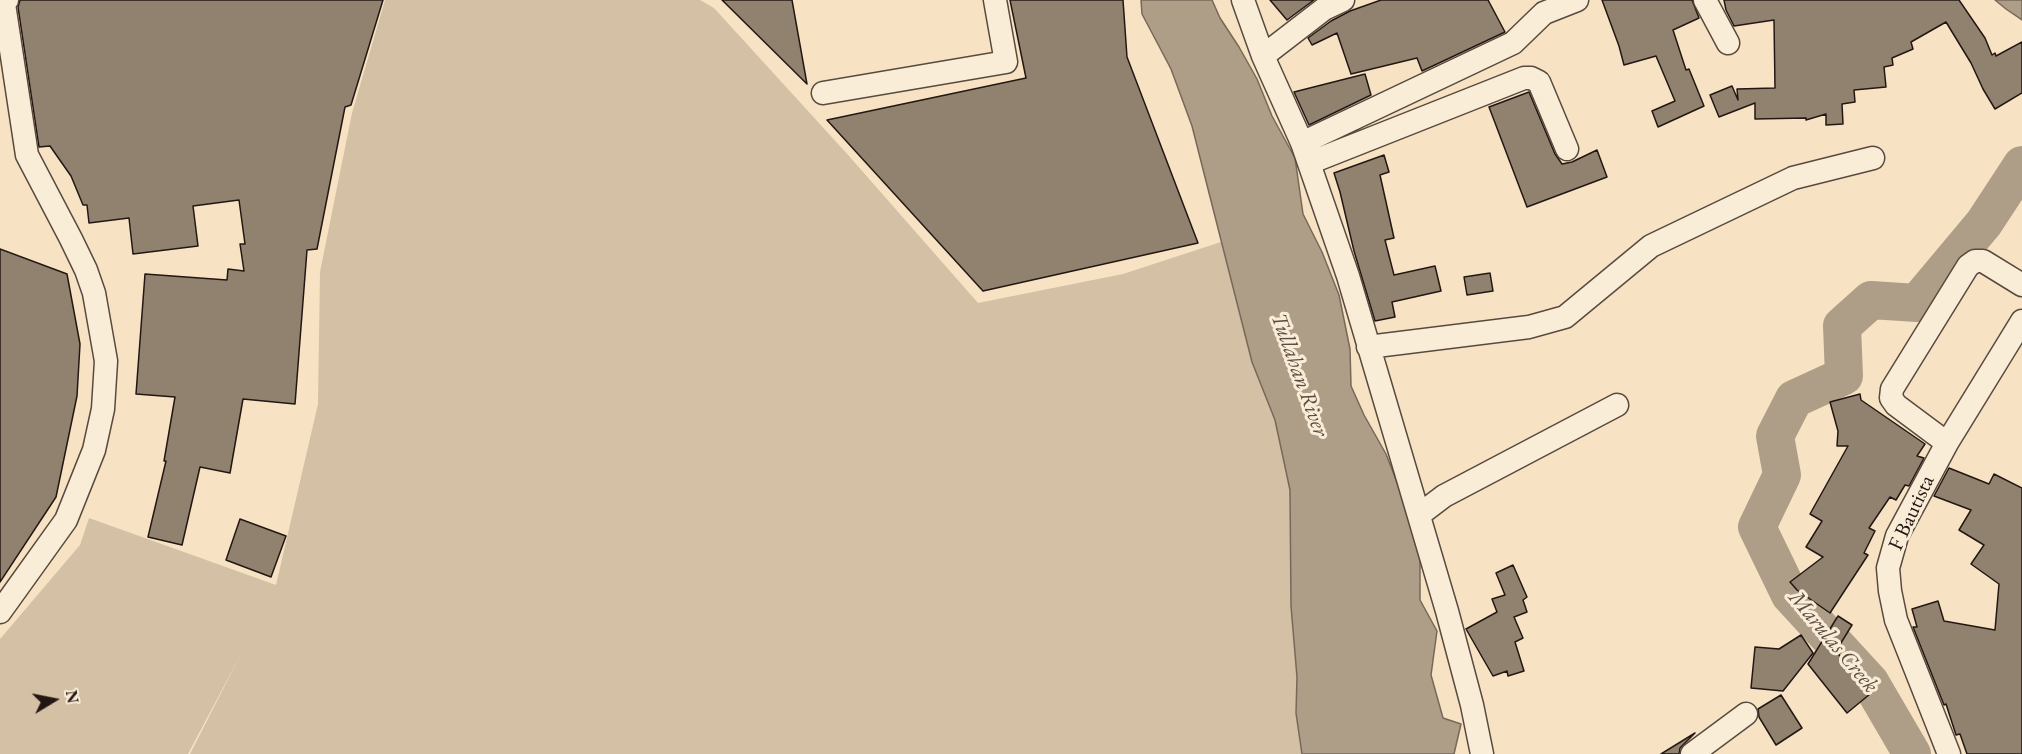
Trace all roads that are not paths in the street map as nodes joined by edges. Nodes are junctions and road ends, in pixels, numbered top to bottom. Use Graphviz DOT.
graph roads {
  1 [pos="7,0"];
  2 [pos="995,0"];
  3 [pos="1243,0"];
  4 [pos="1343,0"];
  5 [pos="1577,0"];
  6 [pos="1705,0"];
  7 [pos="1728,43"];
  8 [pos="1263,56"];
  9 [pos="823,93"];
  10 [pos="1567,149"];
  11 [pos="1305,153"];
  12 [pos="1873,158"];
  13 [pos="2022,285"];
  14 [pos="2022,321"];
  15 [pos="1368,347"];
  16 [pos="1617,405"];
  17 [pos="1947,443"];
  18 [pos="1419,515"];
  19 [pos="0,612"];
  20 [pos="1746,714"];
  21 [pos="1482,754"];
  22 [pos="1692,754"];
  23 [pos="1949,754"];
  1 -- 19 [label="street"];
  2 -- 9 [label="street"];
  3 -- 8 [label="street"];
  4 -- 8 [label="street"];
  5 -- 11 [label="street"];
  6 -- 7 [label="street"];
  8 -- 11 [label="street"];
  10 -- 11 [label="street"];
  11 -- 15 [label="street"];
  12 -- 15 [label="street"];
  13 -- 17 [label="street"];
  14 -- 17 [label="street, F Bautista"];
  15 -- 18 [label="street"];
  16 -- 18 [label="street"];
  17 -- 23 [label="street, F Bautista"];
  18 -- 21 [label="street"];
  20 -- 22 [label="street"];
}
